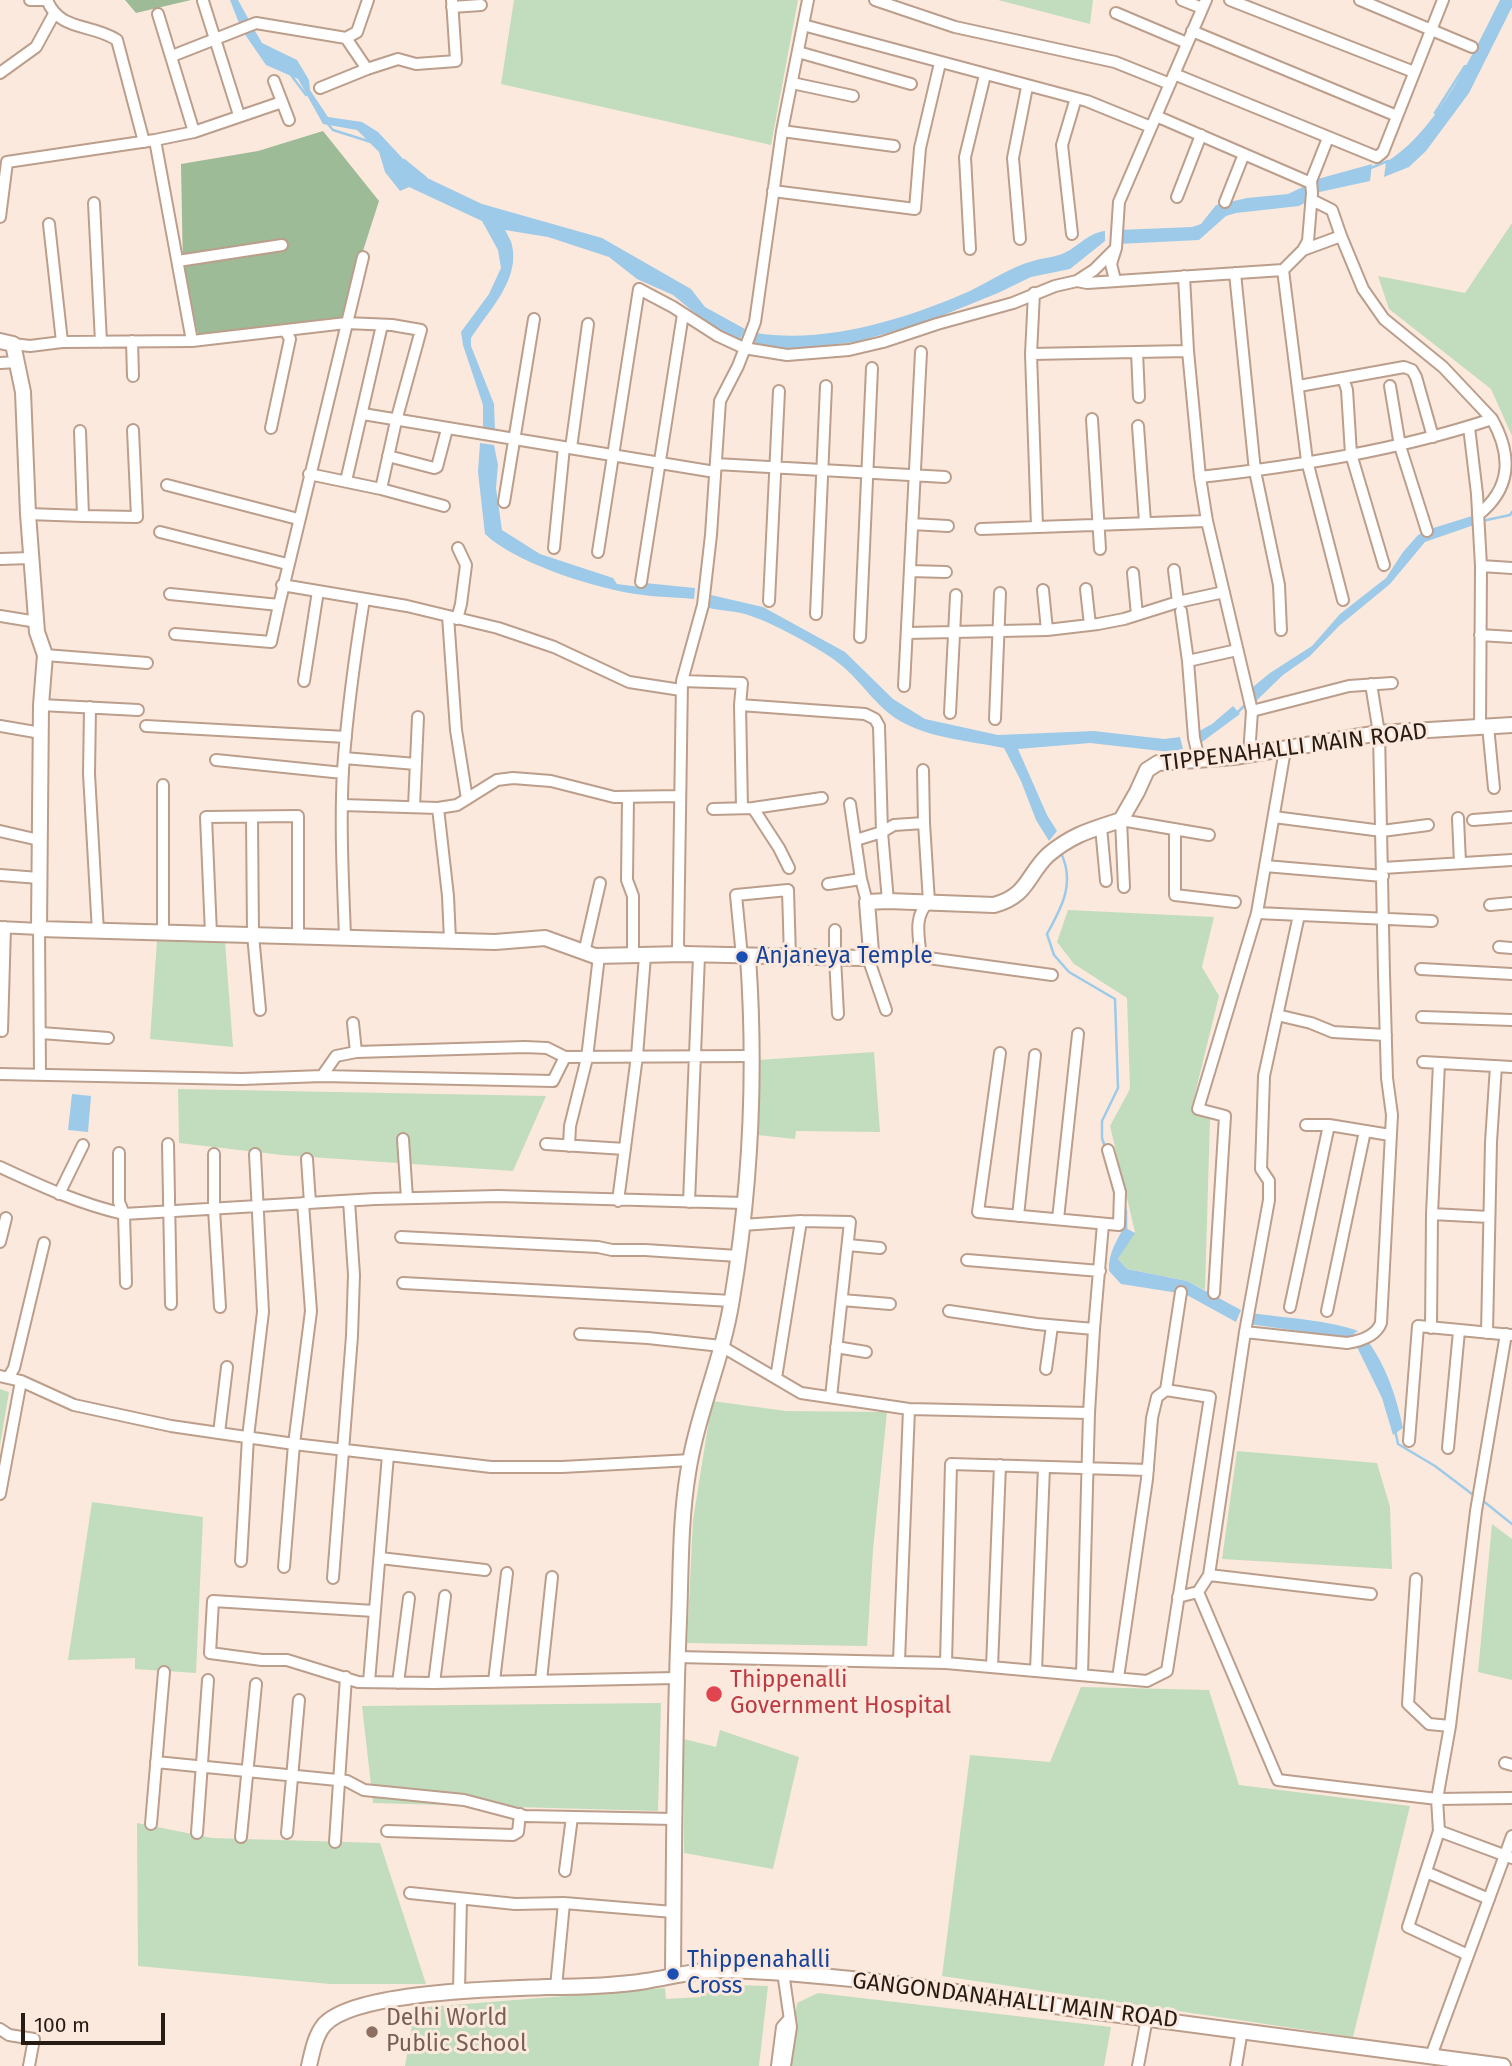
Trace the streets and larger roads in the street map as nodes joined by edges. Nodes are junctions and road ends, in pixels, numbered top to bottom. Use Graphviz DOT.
graph roads {
  1 [pos="30,0"];
  2 [pos="46,0"];
  3 [pos="368,0"];
  4 [pos="808,0"];
  5 [pos="875,0"];
  6 [pos="1182,0"];
  7 [pos="1230,0"];
  8 [pos="1360,0"];
  9 [pos="1392,0"];
  10 [pos="1443,0"];
  11 [pos="204,1"];
  12 [pos="452,4"];
  13 [pos="1204,4"];
  14 [pos="481,5"];
  15 [pos="1387,11"];
  16 [pos="1116,13"];
  17 [pos="54,14"];
  18 [pos="158,14"];
  19 [pos="803,25"];
  20 [pos="1430,29"];
  21 [pos="1192,32"];
  22 [pos="215,38"];
  23 [pos="346,38"];
  24 [pos="1187,43"];
  25 [pos="1472,47"];
  26 [pos="798,52"];
  27 [pos="172,56"];
  28 [pos="940,63"];
  29 [pos="367,69"];
  30 [pos="1414,72"];
  31 [pos="0,73"];
  32 [pos="985,75"];
  33 [pos="1172,79"];
  34 [pos="274,81"];
  35 [pos="792,83"];
  36 [pos="911,84"];
  37 [pos="1027,87"];
  38 [pos="320,88"];
  39 [pos="853,96"];
  40 [pos="1076,98"];
  41 [pos="282,102"];
  42 [pos="239,115"];
  43 [pos="1156,116"];
  44 [pos="1398,116"];
  45 [pos="289,120"];
  46 [pos="1151,127"];
  47 [pos="782,131"];
  48 [pos="194,132"];
  49 [pos="1200,135"];
  50 [pos="1328,138"];
  51 [pos="150,141"];
  52 [pos="894,146"];
  53 [pos="1244,154"];
  54 [pos="3,161"];
  55 [pos="1311,190"];
  56 [pos="773,191"];
  57 [pos="1177,197"];
  58 [pos="1225,202"];
  59 [pos="94,203"];
  60 [pos="0,217"];
  61 [pos="49,224"];
  62 [pos="1072,234"];
  63 [pos="1341,236"];
  64 [pos="1020,239"];
  65 [pos="282,245"];
  66 [pos="1116,248"];
  67 [pos="970,249"];
  68 [pos="1303,250"];
  69 [pos="362,257"];
  70 [pos="178,261"];
  71 [pos="1283,270"];
  72 [pos="1235,273"];
  73 [pos="1184,276"];
  74 [pos="1077,281"];
  75 [pos="1115,281"];
  76 [pos="1034,293"];
  77 [pos="683,314"];
  78 [pos="534,318"];
  79 [pos="346,323"];
  80 [pos="382,324"];
  81 [pos="588,324"];
  82 [pos="285,330"];
  83 [pos="132,341"];
  84 [pos="192,341"];
  85 [pos="62,342"];
  86 [pos="101,342"];
  87 [pos="7,343"];
  88 [pos="744,348"];
  89 [pos="1188,351"];
  90 [pos="921,352"];
  91 [pos="1137,352"];
  92 [pos="1031,354"];
  93 [pos="17,362"];
  94 [pos="0,363"];
  95 [pos="872,368"];
  96 [pos="133,376"];
  97 [pos="1343,378"];
  98 [pos="826,386"];
  99 [pos="1298,386"];
  100 [pos="1390,386"];
  101 [pos="779,391"];
  102 [pos="1139,397"];
  103 [pos="363,414"];
  104 [pos="1091,419"];
  105 [pos="1492,419"];
  106 [pos="396,421"];
  107 [pos="1138,426"];
  108 [pos="1469,427"];
  109 [pos="271,428"];
  110 [pos="447,429"];
  111 [pos="133,430"];
  112 [pos="80,431"];
  113 [pos="1433,437"];
  114 [pos="514,438"];
  115 [pos="1400,446"];
  116 [pos="567,448"];
  117 [pos="612,454"];
  118 [pos="1351,454"];
  119 [pos="388,456"];
  120 [pos="1307,461"];
  121 [pos="659,463"];
  122 [pos="776,467"];
  123 [pos="715,468"];
  124 [pos="823,470"];
  125 [pos="1255,471"];
  126 [pos="867,472"];
  127 [pos="309,474"];
  128 [pos="914,475"];
  129 [pos="945,477"];
  130 [pos="1200,477"];
  131 [pos="346,481"];
  132 [pos="167,485"];
  133 [pos="381,489"];
  134 [pos="504,502"];
  135 [pos="444,506"];
  136 [pos="28,514"];
  137 [pos="83,516"];
  138 [pos="298,519"];
  139 [pos="1207,521"];
  140 [pos="1145,523"];
  141 [pos="1479,523"];
  142 [pos="912,524"];
  143 [pos="1099,525"];
  144 [pos="948,526"];
  145 [pos="1037,527"];
  146 [pos="981,528"];
  147 [pos="1427,531"];
  148 [pos="160,532"];
  149 [pos="457,548"];
  150 [pos="554,548"];
  151 [pos="1100,549"];
  152 [pos="598,552"];
  153 [pos="31,558"];
  154 [pos="0,559"];
  155 [pos="287,564"];
  156 [pos="1384,565"];
  157 [pos="1480,566"];
  158 [pos="1512,568"];
  159 [pos="1174,569"];
  160 [pos="910,571"];
  161 [pos="946,572"];
  162 [pos="1133,573"];
  163 [pos="641,582"];
  164 [pos="282,585"];
  165 [pos="1086,589"];
  166 [pos="1043,590"];
  167 [pos="318,592"];
  168 [pos="1224,592"];
  169 [pos="1000,593"];
  170 [pos="170,594"];
  171 [pos="956,595"];
  172 [pos="364,599"];
  173 [pos="1343,600"];
  174 [pos="769,601"];
  175 [pos="279,605"];
  176 [pos="1180,606"];
  177 [pos="816,614"];
  178 [pos="1138,615"];
  179 [pos="0,616"];
  180 [pos="453,618"];
  181 [pos="37,622"];
  182 [pos="1090,625"];
  183 [pos="1281,629"];
  184 [pos="1047,630"];
  185 [pos="954,633"];
  186 [pos="999,633"];
  187 [pos="175,634"];
  188 [pos="906,634"];
  189 [pos="1480,635"];
  190 [pos="860,637"];
  191 [pos="1512,638"];
  192 [pos="1237,650"];
  193 [pos="45,655"];
  194 [pos="1188,661"];
  195 [pos="147,663"];
  196 [pos="304,681"];
  197 [pos="1392,683"];
  198 [pos="1371,684"];
  199 [pos="682,686"];
  200 [pos="904,686"];
  201 [pos="41,705"];
  202 [pos="740,705"];
  203 [pos="1250,706"];
  204 [pos="90,707"];
  205 [pos="138,710"];
  206 [pos="950,713"];
  207 [pos="418,717"];
  208 [pos="995,719"];
  209 [pos="1512,725"];
  210 [pos="0,726"];
  211 [pos="146,726"];
  212 [pos="1484,727"];
  213 [pos="41,733"];
  214 [pos="1379,733"];
  215 [pos="346,737"];
  216 [pos="1196,749"];
  217 [pos="1285,750"];
  218 [pos="1249,755"];
  219 [pos="344,758"];
  220 [pos="215,760"];
  221 [pos="416,764"];
  222 [pos="923,770"];
  223 [pos="343,773"];
  224 [pos="163,785"];
  225 [pos="1494,788"];
  226 [pos="680,796"];
  227 [pos="628,797"];
  228 [pos="822,798"];
  229 [pos="467,799"];
  230 [pos="850,804"];
  231 [pos="342,805"];
  232 [pos="414,807"];
  233 [pos="439,808"];
  234 [pos="747,808"];
  235 [pos="713,809"];
  236 [pos="253,817"];
  237 [pos="1274,817"];
  238 [pos="1512,817"];
  239 [pos="1458,818"];
  240 [pos="1121,820"];
  241 [pos="1474,820"];
  242 [pos="924,823"];
  243 [pos="1428,825"];
  244 [pos="1101,827"];
  245 [pos="1175,829"];
  246 [pos="0,831"];
  247 [pos="1382,831"];
  248 [pos="882,832"];
  249 [pos="1209,835"];
  250 [pos="39,840"];
  251 [pos="856,841"];
  252 [pos="1512,860"];
  253 [pos="1460,863"];
  254 [pos="1265,866"];
  255 [pos="789,868"];
  256 [pos="1383,872"];
  257 [pos="0,875"];
  258 [pos="39,878"];
  259 [pos="861,879"];
  260 [pos="1106,881"];
  261 [pos="600,883"];
  262 [pos="828,884"];
  263 [pos="1124,887"];
  264 [pos="888,901"];
  265 [pos="867,902"];
  266 [pos="929,902"];
  267 [pos="1235,902"];
  268 [pos="1512,903"];
  269 [pos="1489,905"];
  270 [pos="1257,913"];
  271 [pos="1299,915"];
  272 [pos="1383,920"];
  273 [pos="1432,922"];
  274 [pos="2,927"];
  275 [pos="39,929"];
  276 [pos="835,930"];
  277 [pos="98,932"];
  278 [pos="163,933"];
  279 [pos="211,934"];
  280 [pos="253,935"];
  281 [pos="298,935"];
  282 [pos="345,936"];
  283 [pos="450,940"];
  284 [pos="1499,947"];
  285 [pos="1512,948"];
  286 [pos="684,954"];
  287 [pos="592,955"];
  288 [pos="867,955"];
  289 [pos="639,956"];
  290 [pos="699,956"];
  291 [pos="745,957"];
  292 [pos="790,957"];
  293 [pos="921,957"];
  294 [pos="835,958"];
  295 [pos="1421,969"];
  296 [pos="1512,974"];
  297 [pos="1052,975"];
  298 [pos="260,1010"];
  299 [pos="886,1010"];
  300 [pos="838,1014"];
  301 [pos="1277,1016"];
  302 [pos="1422,1017"];
  303 [pos="1512,1020"];
  304 [pos="353,1023"];
  305 [pos="2,1031"];
  306 [pos="41,1033"];
  307 [pos="1078,1034"];
  308 [pos="1386,1035"];
  309 [pos="108,1038"];
  310 [pos="356,1052"];
  311 [pos="1000,1053"];
  312 [pos="694,1055"];
  313 [pos="1035,1055"];
  314 [pos="637,1056"];
  315 [pos="752,1056"];
  316 [pos="565,1057"];
  317 [pos="587,1058"];
  318 [pos="1423,1062"];
  319 [pos="1440,1063"];
  320 [pos="1496,1066"];
  321 [pos="1512,1068"];
  322 [pos="0,1074"];
  323 [pos="40,1074"];
  324 [pos="322,1076"];
  325 [pos="1306,1125"];
  326 [pos="1329,1125"];
  327 [pos="1365,1131"];
  328 [pos="1390,1135"];
  329 [pos="403,1139"];
  330 [pos="167,1144"];
  331 [pos="546,1144"];
  332 [pos="83,1145"];
  333 [pos="569,1146"];
  334 [pos="625,1149"];
  335 [pos="1108,1150"];
  336 [pos="119,1153"];
  337 [pos="214,1154"];
  338 [pos="255,1154"];
  339 [pos="307,1159"];
  340 [pos="0,1167"];
  341 [pos="58,1194"];
  342 [pos="407,1198"];
  343 [pos="349,1201"];
  344 [pos="618,1201"];
  345 [pos="689,1202"];
  346 [pos="307,1203"];
  347 [pos="744,1203"];
  348 [pos="258,1206"];
  349 [pos="214,1209"];
  350 [pos="170,1211"];
  351 [pos="124,1214"];
  352 [pos="1432,1214"];
  353 [pos="1018,1216"];
  354 [pos="1489,1217"];
  355 [pos="6,1218"];
  356 [pos="1058,1219"];
  357 [pos="801,1221"];
  358 [pos="1103,1224"];
  359 [pos="742,1225"];
  360 [pos="401,1237"];
  361 [pos="0,1242"];
  362 [pos="44,1242"];
  363 [pos="848,1245"];
  364 [pos="880,1248"];
  365 [pos="738,1255"];
  366 [pos="967,1260"];
  367 [pos="1100,1271"];
  368 [pos="126,1283"];
  369 [pos="403,1283"];
  370 [pos="1181,1292"];
  371 [pos="1214,1293"];
  372 [pos="842,1300"];
  373 [pos="732,1301"];
  374 [pos="171,1304"];
  375 [pos="890,1304"];
  376 [pos="220,1307"];
  377 [pos="1290,1307"];
  378 [pos="949,1311"];
  379 [pos="1327,1311"];
  380 [pos="1052,1326"];
  381 [pos="1431,1328"];
  382 [pos="1094,1329"];
  383 [pos="1459,1331"];
  384 [pos="1245,1332"];
  385 [pos="1486,1333"];
  386 [pos="580,1334"];
  387 [pos="1509,1334"];
  388 [pos="721,1346"];
  389 [pos="836,1347"];
  390 [pos="866,1352"];
  391 [pos="227,1367"];
  392 [pos="1046,1369"];
  393 [pos="4,1377"];
  394 [pos="776,1378"];
  395 [pos="21,1381"];
  396 [pos="1166,1390"];
  397 [pos="831,1397"];
  398 [pos="909,1409"];
  399 [pos="1089,1413"];
  400 [pos="219,1433"];
  401 [pos="248,1437"];
  402 [pos="1409,1441"];
  403 [pos="294,1444"];
  404 [pos="1448,1448"];
  405 [pos="344,1449"];
  406 [pos="388,1455"];
  407 [pos="691,1460"];
  408 [pos="1000,1465"];
  409 [pos="1044,1467"];
  410 [pos="1089,1468"];
  411 [pos="1148,1470"];
  412 [pos="0,1494"];
  413 [pos="380,1558"];
  414 [pos="241,1562"];
  415 [pos="284,1567"];
  416 [pos="485,1570"];
  417 [pos="507,1573"];
  418 [pos="1209,1575"];
  419 [pos="552,1577"];
  420 [pos="333,1578"];
  421 [pos="1416,1579"];
  422 [pos="1198,1592"];
  423 [pos="1371,1594"];
  424 [pos="444,1596"];
  425 [pos="1178,1597"];
  426 [pos="409,1598"];
  427 [pos="374,1611"];
  428 [pos="677,1657"];
  429 [pos="899,1661"];
  430 [pos="946,1663"];
  431 [pos="992,1667"];
  432 [pos="1037,1671"];
  433 [pos="164,1672"];
  434 [pos="1083,1675"];
  435 [pos="346,1677"];
  436 [pos="677,1678"];
  437 [pos="1118,1678"];
  438 [pos="208,1680"];
  439 [pos="541,1680"];
  440 [pos="494,1681"];
  441 [pos="369,1682"];
  442 [pos="398,1683"];
  443 [pos="256,1684"];
  444 [pos="434,1684"];
  445 [pos="299,1700"];
  446 [pos="1450,1726"];
  447 [pos="156,1762"];
  448 [pos="203,1768"];
  449 [pos="248,1772"];
  450 [pos="291,1777"];
  451 [pos="339,1780"];
  452 [pos="1512,1798"];
  453 [pos="1437,1799"];
  454 [pos="520,1814"];
  455 [pos="572,1817"];
  456 [pos="674,1819"];
  457 [pos="151,1824"];
  458 [pos="387,1831"];
  459 [pos="1439,1831"];
  460 [pos="197,1833"];
  461 [pos="287,1833"];
  462 [pos="1512,1836"];
  463 [pos="242,1837"];
  464 [pos="335,1842"];
  465 [pos="1508,1857"];
  466 [pos="565,1871"];
  467 [pos="1426,1872"];
  468 [pos="411,1893"];
  469 [pos="461,1899"];
  470 [pos="1489,1899"];
  471 [pos="564,1903"];
  472 [pos="673,1912"];
  473 [pos="1468,1955"];
  474 [pos="783,1972"];
  475 [pos="673,1974"];
  476 [pos="556,1987"];
  477 [pos="459,1990"];
  478 [pos="1147,2018"];
  479 [pos="789,2019"];
  480 [pos="0,2029"];
  481 [pos="1242,2030"];
  482 [pos="1431,2056"];
  483 [pos="29,2066"];
  484 [pos="309,2066"];
  485 [pos="777,2066"];
  486 [pos="785,2066"];
  487 [pos="1138,2066"];
  488 [pos="1236,2066"];
  489 [pos="1503,2066"];
  1 -- 2 [label="street"];
  2 -- 17 [label="street"];
  3 -- 23 [label="street"];
  4 -- 19 [label="street"];
  5 -- 33 [label="street"];
  6 -- 13 [label="street"];
  7 -- 30 [label="street"];
  8 -- 15 [label="street"];
  9 -- 15 [label="street"];
  10 -- 20 [label="street"];
  11 -- 22 [label="street"];
  12 -- 14 [label="street"];
  12 -- 29 [label="street"];
  13 -- 21 [label="street"];
  15 -- 20 [label="street"];
  16 -- 24 [label="street"];
  17 -- 31 [label="street"];
  17 -- 51 [label="street"];
  18 -- 27 [label="street"];
  19 -- 26 [label="street"];
  19 -- 28 [label="street"];
  20 -- 25 [label="street"];
  20 -- 30 [label="street"];
  21 -- 24 [label="street"];
  21 -- 44 [label="street"];
  22 -- 23 [label="street"];
  22 -- 27 [label="street"];
  22 -- 42 [label="street"];
  23 -- 29 [label="street"];
  24 -- 33 [label="street"];
  26 -- 35 [label="street"];
  26 -- 36 [label="street"];
  27 -- 48 [label="street"];
  28 -- 32 [label="street"];
  28 -- 56 [label="street"];
  29 -- 38 [label="street"];
  30 -- 44 [label="street"];
  32 -- 37 [label="street"];
  32 -- 67 [label="street"];
  33 -- 43 [label="street"];
  33 -- 50 [label="street"];
  34 -- 41 [label="street"];
  35 -- 39 [label="street"];
  35 -- 47 [label="street"];
  37 -- 40 [label="street"];
  37 -- 64 [label="street"];
  40 -- 46 [label="street"];
  40 -- 62 [label="street"];
  41 -- 42 [label="street"];
  41 -- 45 [label="street"];
  42 -- 48 [label="street"];
  43 -- 46 [label="street"];
  43 -- 49 [label="street"];
  44 -- 50 [label="street"];
  46 -- 66 [label="street"];
  47 -- 52 [label="street"];
  47 -- 56 [label="street"];
  48 -- 51 [label="street"];
  49 -- 53 [label="street"];
  49 -- 57 [label="street"];
  50 -- 55 [label="street"];
  51 -- 54 [label="street"];
  51 -- 70 [label="street"];
  53 -- 55 [label="street"];
  53 -- 58 [label="street"];
  54 -- 60 [label="street"];
  55 -- 63 [label="street"];
  55 -- 68 [label="street"];
  56 -- 88 [label="street"];
  59 -- 86 [label="street"];
  61 -- 85 [label="street"];
  63 -- 68 [label="street"];
  63 -- 105 [label="street"];
  65 -- 70 [label="street"];
  66 -- 74 [label="street"];
  66 -- 75 [label="street"];
  68 -- 71 [label="street"];
  69 -- 79 [label="street"];
  70 -- 84 [label="street"];
  71 -- 72 [label="street"];
  71 -- 99 [label="street"];
  72 -- 73 [label="street"];
  72 -- 125 [label="street"];
  73 -- 75 [label="street"];
  73 -- 89 [label="street"];
  74 -- 75 [label="street"];
  74 -- 76 [label="street"];
  76 -- 88 [label="street"];
  76 -- 92 [label="street"];
  77 -- 88 [label="street"];
  77 -- 117 [label="street"];
  77 -- 121 [label="street"];
  78 -- 114 [label="street"];
  79 -- 80 [label="street"];
  79 -- 82 [label="street"];
  79 -- 127 [label="street"];
  80 -- 103 [label="street"];
  80 -- 106 [label="street"];
  81 -- 116 [label="street"];
  82 -- 84 [label="street"];
  82 -- 109 [label="street"];
  83 -- 84 [label="street"];
  83 -- 86 [label="street"];
  83 -- 96 [label="street"];
  85 -- 86 [label="street"];
  85 -- 87 [label="street"];
  87 -- 93 [label="street"];
  88 -- 123 [label="street"];
  89 -- 91 [label="street"];
  89 -- 130 [label="street"];
  90 -- 128 [label="street"];
  91 -- 92 [label="street"];
  91 -- 102 [label="street"];
  92 -- 145 [label="street"];
  93 -- 94 [label="street"];
  93 -- 136 [label="street"];
  95 -- 126 [label="street"];
  97 -- 99 [label="street"];
  97 -- 113 [label="street"];
  97 -- 118 [label="street"];
  98 -- 124 [label="street"];
  99 -- 120 [label="street"];
  100 -- 115 [label="street"];
  101 -- 122 [label="street"];
  103 -- 106 [label="street"];
  103 -- 131 [label="street"];
  104 -- 143 [label="street"];
  105 -- 108 [label="street"];
  105 -- 141 [label="street"];
  106 -- 110 [label="street"];
  106 -- 119 [label="street"];
  107 -- 140 [label="street"];
  108 -- 113 [label="street"];
  108 -- 141 [label="street"];
  110 -- 114 [label="street"];
  110 -- 119 [label="street"];
  111 -- 137 [label="street"];
  112 -- 137 [label="street"];
  113 -- 115 [label="street"];
  114 -- 116 [label="street"];
  114 -- 134 [label="street"];
  115 -- 118 [label="street"];
  115 -- 147 [label="street"];
  116 -- 117 [label="street"];
  116 -- 150 [label="street"];
  117 -- 121 [label="street"];
  117 -- 152 [label="street"];
  118 -- 120 [label="street"];
  118 -- 156 [label="street"];
  119 -- 133 [label="street"];
  120 -- 125 [label="street"];
  120 -- 173 [label="street"];
  121 -- 123 [label="street"];
  121 -- 163 [label="street"];
  122 -- 123 [label="street"];
  122 -- 124 [label="street"];
  122 -- 174 [label="street"];
  123 -- 199 [label="street"];
  124 -- 126 [label="street"];
  124 -- 177 [label="street"];
  125 -- 130 [label="street"];
  125 -- 183 [label="street"];
  126 -- 128 [label="street"];
  126 -- 190 [label="street"];
  127 -- 131 [label="street"];
  127 -- 138 [label="street"];
  128 -- 129 [label="street"];
  128 -- 142 [label="street"];
  130 -- 139 [label="street"];
  131 -- 133 [label="street"];
  132 -- 138 [label="street"];
  133 -- 135 [label="street"];
  136 -- 137 [label="street"];
  136 -- 153 [label="street"];
  138 -- 155 [label="street"];
  139 -- 140 [label="street"];
  139 -- 168 [label="street"];
  140 -- 143 [label="street"];
  141 -- 157 [label="street"];
  142 -- 144 [label="street"];
  142 -- 160 [label="street"];
  143 -- 145 [label="street"];
  143 -- 151 [label="street"];
  145 -- 146 [label="street"];
  148 -- 155 [label="street"];
  149 -- 180 [label="street"];
  153 -- 154 [label="street"];
  153 -- 181 [label="street"];
  155 -- 164 [label="street"];
  157 -- 158 [label="street"];
  157 -- 189 [label="street"];
  159 -- 176 [label="street"];
  160 -- 161 [label="street"];
  160 -- 188 [label="street"];
  162 -- 178 [label="street"];
  164 -- 167 [label="street"];
  164 -- 175 [label="street"];
  165 -- 182 [label="street"];
  166 -- 184 [label="street"];
  167 -- 172 [label="street"];
  167 -- 196 [label="street"];
  168 -- 176 [label="street"];
  168 -- 192 [label="street"];
  169 -- 186 [label="street"];
  170 -- 175 [label="street"];
  171 -- 185 [label="street"];
  172 -- 180 [label="street"];
  172 -- 215 [label="street"];
  175 -- 187 [label="street"];
  176 -- 178 [label="street"];
  176 -- 194 [label="street"];
  178 -- 182 [label="street"];
  179 -- 181 [label="street"];
  180 -- 199 [label="street"];
  180 -- 229 [label="street"];
  181 -- 193 [label="street"];
  182 -- 184 [label="street"];
  184 -- 186 [label="street"];
  185 -- 186 [label="street"];
  185 -- 188 [label="street"];
  185 -- 206 [label="street"];
  186 -- 208 [label="street"];
  188 -- 200 [label="street"];
  189 -- 191 [label="street"];
  189 -- 212 [label="street"];
  192 -- 194 [label="street"];
  192 -- 203 [label="street"];
  193 -- 195 [label="street"];
  193 -- 201 [label="street"];
  194 -- 216 [label="street"];
  197 -- 198 [label="street"];
  198 -- 203 [label="street"];
  198 -- 214 [label="street"];
  199 -- 202 [label="street"];
  199 -- 226 [label="street"];
  201 -- 204 [label="street"];
  201 -- 213 [label="street"];
  202 -- 234 [label="street"];
  202 -- 248 [label="street"];
  203 -- 218 [label="street"];
  204 -- 205 [label="street"];
  204 -- 277 [label="street"];
  207 -- 221 [label="street"];
  209 -- 212 [label="street, TIPPENAHALLI MAIN ROAD"];
  210 -- 213 [label="street"];
  211 -- 215 [label="street"];
  212 -- 214 [label="street, TIPPENAHALLI MAIN ROAD"];
  212 -- 225 [label="street"];
  213 -- 250 [label="street"];
  214 -- 217 [label="street, TIPPENAHALLI MAIN ROAD"];
  214 -- 247 [label="street"];
  215 -- 219 [label="street"];
  216 -- 218 [label="street, TIPPENAHALLI MAIN ROAD"];
  216 -- 240 [label="street, TIPPENAHALLI MAIN ROAD"];
  217 -- 218 [label="street, TIPPENAHALLI MAIN ROAD"];
  217 -- 237 [label="street"];
  219 -- 221 [label="street"];
  219 -- 223 [label="street"];
  220 -- 223 [label="street"];
  221 -- 232 [label="street"];
  222 -- 242 [label="street"];
  223 -- 231 [label="street"];
  224 -- 278 [label="street"];
  226 -- 227 [label="street"];
  226 -- 286 [label="street"];
  227 -- 229 [label="street"];
  227 -- 289 [label="street"];
  228 -- 234 [label="street"];
  229 -- 233 [label="street"];
  230 -- 251 [label="street"];
  231 -- 232 [label="street"];
  231 -- 282 [label="street"];
  232 -- 233 [label="street"];
  233 -- 283 [label="street"];
  234 -- 235 [label="street"];
  234 -- 255 [label="street"];
  236 -- 279 [label="street"];
  236 -- 280 [label="street"];
  236 -- 281 [label="street"];
  237 -- 247 [label="street"];
  237 -- 254 [label="street"];
  238 -- 241 [label="street"];
  239 -- 253 [label="street"];
  240 -- 244 [label="street"];
  240 -- 245 [label="street"];
  240 -- 263 [label="street"];
  242 -- 248 [label="street"];
  242 -- 266 [label="street"];
  243 -- 247 [label="street"];
  244 -- 260 [label="street"];
  244 -- 266 [label="street"];
  245 -- 249 [label="street"];
  245 -- 267 [label="street"];
  246 -- 250 [label="street"];
  247 -- 256 [label="street"];
  248 -- 251 [label="street"];
  248 -- 264 [label="street"];
  250 -- 258 [label="street"];
  251 -- 259 [label="street"];
  252 -- 253 [label="street"];
  253 -- 256 [label="street"];
  254 -- 256 [label="street"];
  254 -- 270 [label="street"];
  256 -- 272 [label="street"];
  257 -- 258 [label="street"];
  258 -- 275 [label="street"];
  259 -- 262 [label="street"];
  259 -- 265 [label="street"];
  261 -- 287 [label="street"];
  264 -- 265 [label="street"];
  264 -- 266 [label="street"];
  265 -- 288 [label="street"];
  266 -- 293 [label="street"];
  268 -- 269 [label="street"];
  270 -- 271 [label="street"];
  270 -- 371 [label="street"];
  271 -- 272 [label="street"];
  271 -- 301 [label="street"];
  272 -- 273 [label="street"];
  272 -- 308 [label="street"];
  274 -- 275 [label="street"];
  274 -- 305 [label="street"];
  275 -- 277 [label="street"];
  275 -- 306 [label="street"];
  276 -- 294 [label="street"];
  277 -- 278 [label="street"];
  278 -- 279 [label="street"];
  279 -- 280 [label="street"];
  280 -- 281 [label="street"];
  280 -- 298 [label="street"];
  281 -- 282 [label="street"];
  282 -- 283 [label="street"];
  283 -- 287 [label="street"];
  284 -- 285 [label="street"];
  286 -- 289 [label="street"];
  286 -- 290 [label="street"];
  287 -- 289 [label="street"];
  287 -- 317 [label="street"];
  288 -- 293 [label="street"];
  288 -- 294 [label="street"];
  288 -- 299 [label="street"];
  289 -- 314 [label="street"];
  290 -- 291 [label="street"];
  290 -- 312 [label="street"];
  291 -- 292 [label="street"];
  291 -- 292 [label="street"];
  291 -- 315 [label="street"];
  292 -- 294 [label="street"];
  293 -- 297 [label="street"];
  294 -- 300 [label="street"];
  295 -- 296 [label="street"];
  301 -- 308 [label="street"];
  301 -- 384 [label="street"];
  302 -- 303 [label="street"];
  304 -- 310 [label="street"];
  306 -- 309 [label="street"];
  306 -- 323 [label="street"];
  307 -- 356 [label="street"];
  308 -- 328 [label="street"];
  310 -- 316 [label="street"];
  310 -- 324 [label="street"];
  311 -- 353 [label="street"];
  312 -- 314 [label="street"];
  312 -- 315 [label="street"];
  312 -- 345 [label="street"];
  313 -- 353 [label="street"];
  314 -- 317 [label="street"];
  314 -- 334 [label="street"];
  315 -- 347 [label="street"];
  316 -- 317 [label="street"];
  316 -- 324 [label="street"];
  317 -- 333 [label="street"];
  318 -- 319 [label="street"];
  319 -- 320 [label="street"];
  319 -- 352 [label="street"];
  320 -- 321 [label="street"];
  320 -- 354 [label="street"];
  322 -- 323 [label="street"];
  323 -- 324 [label="street"];
  325 -- 326 [label="street"];
  326 -- 327 [label="street"];
  326 -- 377 [label="street"];
  327 -- 328 [label="street"];
  327 -- 379 [label="street"];
  328 -- 384 [label="street"];
  329 -- 342 [label="street"];
  330 -- 350 [label="street"];
  331 -- 333 [label="street"];
  332 -- 341 [label="street"];
  333 -- 334 [label="street"];
  334 -- 344 [label="street"];
  335 -- 358 [label="street"];
  336 -- 351 [label="street"];
  337 -- 349 [label="street"];
  338 -- 348 [label="street"];
  339 -- 346 [label="street"];
  340 -- 341 [label="street"];
  341 -- 351 [label="street"];
  342 -- 343 [label="street"];
  342 -- 344 [label="street"];
  343 -- 346 [label="street"];
  343 -- 405 [label="street"];
  344 -- 345 [label="street"];
  345 -- 347 [label="street"];
  346 -- 348 [label="street"];
  346 -- 403 [label="street"];
  347 -- 359 [label="street"];
  348 -- 349 [label="street"];
  348 -- 401 [label="street"];
  349 -- 350 [label="street"];
  349 -- 376 [label="street"];
  350 -- 351 [label="street"];
  350 -- 374 [label="street"];
  351 -- 368 [label="street"];
  352 -- 354 [label="street"];
  352 -- 381 [label="street"];
  353 -- 356 [label="street"];
  354 -- 385 [label="street"];
  355 -- 361 [label="street"];
  356 -- 358 [label="street"];
  357 -- 359 [label="street"];
  357 -- 363 [label="street"];
  357 -- 394 [label="street"];
  358 -- 367 [label="street"];
  359 -- 365 [label="street"];
  360 -- 365 [label="street"];
  362 -- 393 [label="street"];
  363 -- 364 [label="street"];
  363 -- 372 [label="street"];
  365 -- 373 [label="street"];
  366 -- 367 [label="street"];
  367 -- 382 [label="street"];
  369 -- 373 [label="street"];
  370 -- 396 [label="street"];
  372 -- 375 [label="street"];
  372 -- 389 [label="street"];
  373 -- 388 [label="street"];
  378 -- 380 [label="street"];
  380 -- 382 [label="street"];
  380 -- 392 [label="street"];
  381 -- 383 [label="street"];
  381 -- 402 [label="street"];
  382 -- 399 [label="street"];
  383 -- 385 [label="street"];
  383 -- 404 [label="street"];
  384 -- 418 [label="street"];
  385 -- 387 [label="street"];
  386 -- 388 [label="street"];
  387 -- 446 [label="street"];
  388 -- 394 [label="street"];
  388 -- 407 [label="street"];
  389 -- 390 [label="street"];
  389 -- 397 [label="street"];
  391 -- 400 [label="street"];
  393 -- 395 [label="street"];
  394 -- 397 [label="street"];
  395 -- 400 [label="street"];
  395 -- 412 [label="street"];
  396 -- 411 [label="street"];
  396 -- 425 [label="street"];
  397 -- 398 [label="street"];
  398 -- 399 [label="street"];
  398 -- 429 [label="street"];
  399 -- 410 [label="street"];
  400 -- 401 [label="street"];
  401 -- 403 [label="street"];
  401 -- 414 [label="street"];
  403 -- 405 [label="street"];
  403 -- 415 [label="street"];
  405 -- 406 [label="street"];
  405 -- 420 [label="street"];
  406 -- 407 [label="street"];
  406 -- 413 [label="street"];
  407 -- 428 [label="street"];
  408 -- 409 [label="street"];
  408 -- 430 [label="street"];
  408 -- 431 [label="street"];
  409 -- 410 [label="street"];
  409 -- 432 [label="street"];
  410 -- 411 [label="street"];
  410 -- 434 [label="street"];
  411 -- 437 [label="street"];
  413 -- 416 [label="street"];
  413 -- 427 [label="street"];
  417 -- 440 [label="street"];
  418 -- 422 [label="street"];
  418 -- 423 [label="street"];
  419 -- 439 [label="street"];
  421 -- 446 [label="street"];
  422 -- 425 [label="street"];
  422 -- 453 [label="street"];
  424 -- 444 [label="street"];
  425 -- 437 [label="street"];
  426 -- 442 [label="street"];
  427 -- 435 [label="street"];
  427 -- 441 [label="street"];
  428 -- 429 [label="street"];
  428 -- 436 [label="street"];
  429 -- 430 [label="street"];
  430 -- 431 [label="street"];
  431 -- 432 [label="street"];
  432 -- 434 [label="street"];
  433 -- 447 [label="street"];
  434 -- 437 [label="street"];
  435 -- 441 [label="street"];
  435 -- 451 [label="street"];
  436 -- 439 [label="street"];
  436 -- 456 [label="street"];
  438 -- 448 [label="street"];
  439 -- 440 [label="street"];
  440 -- 444 [label="street"];
  441 -- 442 [label="street"];
  442 -- 444 [label="street"];
  443 -- 449 [label="street"];
  445 -- 450 [label="street"];
  446 -- 453 [label="street"];
  447 -- 448 [label="street"];
  447 -- 457 [label="street"];
  448 -- 449 [label="street"];
  448 -- 460 [label="street"];
  449 -- 450 [label="street"];
  449 -- 463 [label="street"];
  450 -- 451 [label="street"];
  450 -- 461 [label="street"];
  451 -- 454 [label="street"];
  451 -- 464 [label="street"];
  452 -- 453 [label="street"];
  453 -- 459 [label="street"];
  454 -- 455 [label="street"];
  454 -- 458 [label="street"];
  455 -- 456 [label="street"];
  455 -- 466 [label="street"];
  456 -- 472 [label="street"];
  459 -- 465 [label="street"];
  459 -- 467 [label="street"];
  462 -- 465 [label="street"];
  465 -- 470 [label="street"];
  467 -- 470 [label="street"];
  467 -- 473 [label="street"];
  468 -- 469 [label="street"];
  469 -- 471 [label="street"];
  469 -- 477 [label="street"];
  470 -- 473 [label="street"];
  471 -- 472 [label="street"];
  471 -- 476 [label="street"];
  472 -- 475 [label="street"];
  473 -- 482 [label="street"];
  474 -- 475 [label="street, GANGONDANAHALLI MAIN ROAD"];
  474 -- 478 [label="street, GANGONDANAHALLI MAIN ROAD"];
  474 -- 479 [label="street"];
  475 -- 476 [label="street, GANGONDANAHALLI MAIN ROAD"];
  476 -- 477 [label="street, GANGONDANAHALLI MAIN ROAD"];
  477 -- 484 [label="street, GANGONDANAHALLI MAIN ROAD"];
  478 -- 481 [label="street, GANGONDANAHALLI MAIN ROAD"];
  478 -- 487 [label="street"];
  479 -- 485 [label="street"];
  479 -- 486 [label="street"];
  480 -- 483 [label="street"];
  481 -- 482 [label="street, GANGONDANAHALLI MAIN ROAD"];
  481 -- 488 [label="street"];
  482 -- 489 [label="street, GANGONDANAHALLI MAIN ROAD"];
}
